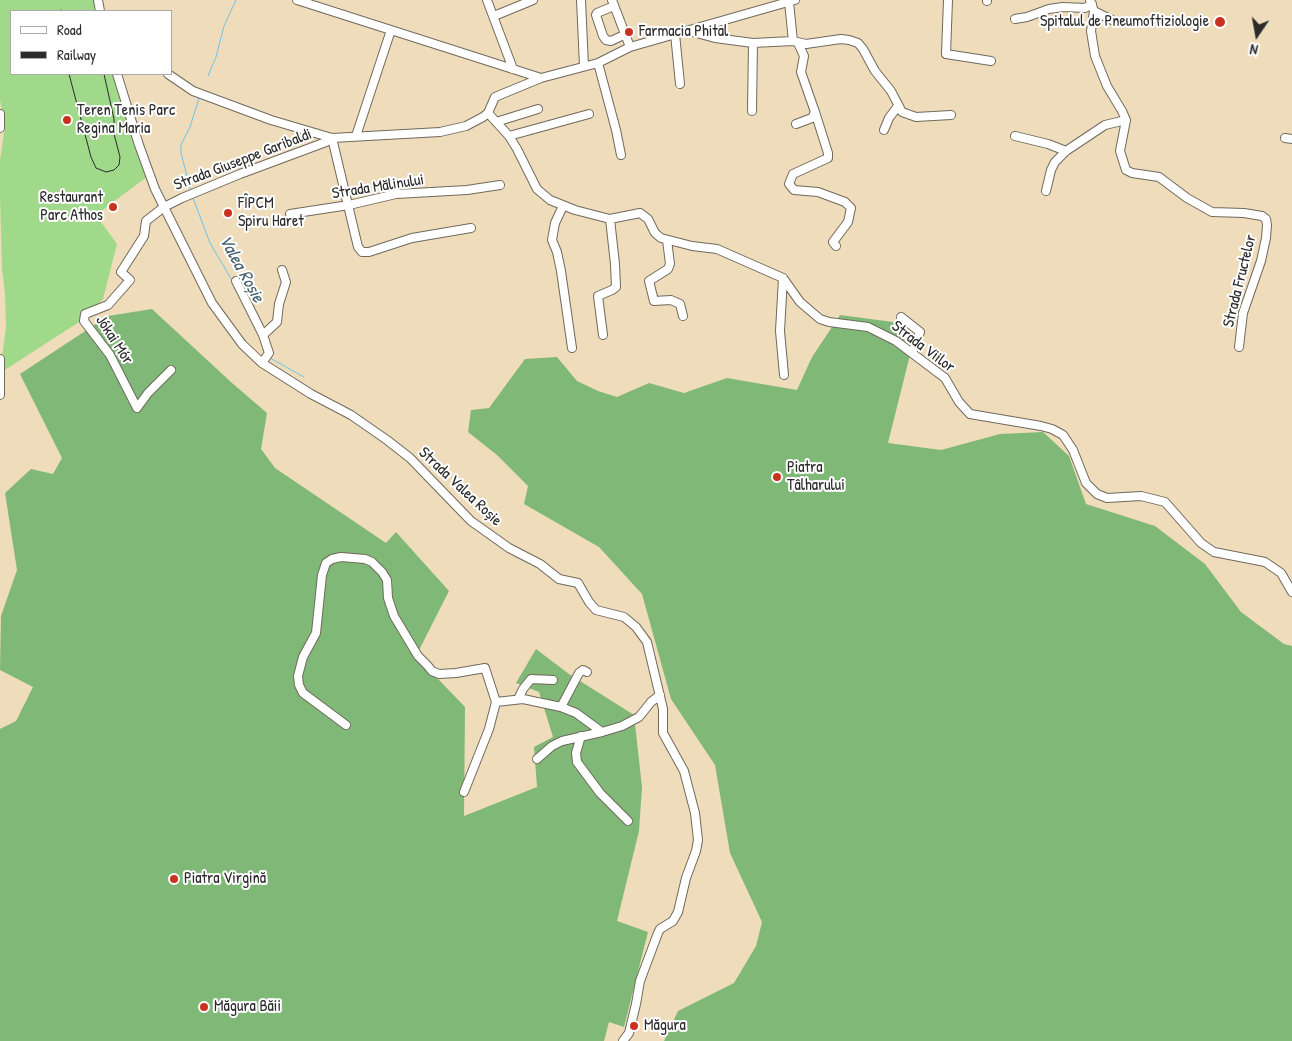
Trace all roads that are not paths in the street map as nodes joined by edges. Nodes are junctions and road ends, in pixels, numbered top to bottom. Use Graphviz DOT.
graph roads {
  1 [pos="297,0"];
  2 [pos="487,0"];
  3 [pos="533,0"];
  4 [pos="581,0"];
  5 [pos="948,0"];
  6 [pos="792,1"];
  7 [pos="613,3"];
  8 [pos="1092,5"];
  9 [pos="494,16"];
  10 [pos="1015,19"];
  11 [pos="1114,21"];
  12 [pos="391,30"];
  13 [pos="687,31"];
  14 [pos="626,34"];
  15 [pos="675,34"];
  16 [pos="796,42"];
  17 [pos="753,43"];
  18 [pos="630,47"];
  19 [pos="991,61"];
  20 [pos="598,63"];
  21 [pos="584,66"];
  22 [pos="513,69"];
  23 [pos="117,75"];
  24 [pos="169,75"];
  25 [pos="541,78"];
  26 [pos="680,84"];
  27 [pos="898,106"];
  28 [pos="538,109"];
  29 [pos="752,111"];
  30 [pos="814,112"];
  31 [pos="0,114"];
  32 [pos="488,114"];
  33 [pos="589,114"];
  34 [pos="951,115"];
  35 [pos="1126,120"];
  36 [pos="496,122"];
  37 [pos="796,124"];
  38 [pos="0,128"];
  39 [pos="884,130"];
  40 [pos="356,136"];
  41 [pos="509,136"];
  42 [pos="1015,136"];
  43 [pos="332,138"];
  44 [pos="1066,151"];
  45 [pos="621,155"];
  46 [pos="500,185"];
  47 [pos="1046,191"];
  48 [pos="349,205"];
  49 [pos="563,206"];
  50 [pos="164,208"];
  51 [pos="290,214"];
  52 [pos="610,219"];
  53 [pos="471,228"];
  54 [pos="667,240"];
  55 [pos="836,246"];
  56 [pos="282,270"];
  57 [pos="783,278"];
  58 [pos="236,281"];
  59 [pos="683,316"];
  60 [pos="900,318"];
  61 [pos="263,335"];
  62 [pos="603,335"];
  63 [pos="1239,347"];
  64 [pos="572,348"];
  65 [pos="912,353"];
  66 [pos="0,359"];
  67 [pos="262,363"];
  68 [pos="171,370"];
  69 [pos="784,375"];
  70 [pos="0,395"];
  71 [pos="1292,592"];
  72 [pos="588,672"];
  73 [pos="553,680"];
  74 [pos="660,695"];
  75 [pos="518,699"];
  76 [pos="496,702"];
  77 [pos="561,707"];
  78 [pos="346,725"];
  79 [pos="602,732"];
  80 [pos="581,736"];
  81 [pos="537,759"];
  82 [pos="464,792"];
  83 [pos="628,821"];
  84 [pos="624,1041"];
  1 -- 12 [label="street"];
  2 -- 9 [label="street"];
  3 -- 9 [label="street"];
  4 -- 21 [label="street"];
  5 -- 19 [label="street"];
  6 -- 13 [label="street"];
  6 -- 16 [label="street"];
  7 -- 14 [label="street"];
  7 -- 14 [label="street"];
  8 -- 10 [label="street"];
  8 -- 11 [label="street"];
  8 -- 35 [label="street"];
  9 -- 22 [label="street"];
  12 -- 22 [label="street"];
  12 -- 40 [label="street"];
  13 -- 15 [label="street"];
  13 -- 17 [label="street"];
  14 -- 18 [label="street"];
  15 -- 18 [label="street"];
  15 -- 26 [label="street"];
  16 -- 17 [label="street"];
  16 -- 27 [label="street"];
  16 -- 30 [label="street"];
  17 -- 29 [label="street"];
  18 -- 20 [label="street"];
  20 -- 21 [label="street"];
  20 -- 45 [label="street"];
  21 -- 25 [label="street"];
  22 -- 25 [label="street"];
  23 -- 50 [label="street, Strada Valea Roșie"];
  24 -- 43 [label="street"];
  25 -- 32 [label="street"];
  27 -- 34 [label="street"];
  27 -- 39 [label="street"];
  28 -- 36 [label="street"];
  30 -- 37 [label="street"];
  30 -- 55 [label="street"];
  31 -- 38 [label="street"];
  32 -- 36 [label="street"];
  32 -- 40 [label="street"];
  33 -- 41 [label="street"];
  35 -- 44 [label="street"];
  35 -- 63 [label="street, Strada Fructelor"];
  36 -- 41 [label="street"];
  40 -- 43 [label="street"];
  41 -- 49 [label="street"];
  42 -- 44 [label="street"];
  43 -- 48 [label="street"];
  43 -- 50 [label="street, Strada Giuseppe Garibaldi"];
  44 -- 47 [label="street"];
  46 -- 48 [label="street, Strada Mălinului"];
  48 -- 51 [label="street, Strada Mălinului"];
  48 -- 53 [label="street"];
  49 -- 52 [label="street"];
  49 -- 64 [label="street"];
  50 -- 67 [label="street, Strada Valea Roșie"];
  50 -- 68 [label="street, Jókai Mór"];
  52 -- 54 [label="street"];
  52 -- 62 [label="street"];
  54 -- 57 [label="street"];
  54 -- 59 [label="street"];
  56 -- 61 [label="street"];
  57 -- 65 [label="street, Strada Viilor"];
  57 -- 69 [label="street"];
  58 -- 61 [label="street"];
  60 -- 65 [label="street"];
  61 -- 67 [label="street"];
  65 -- 71 [label="street, Strada Viilor"];
  66 -- 70 [label="street"];
  67 -- 74 [label="street, Strada Valea Roșie"];
  72 -- 77 [label="street"];
  73 -- 75 [label="street"];
  74 -- 79 [label="street"];
  74 -- 84 [label="street, Strada Valea Roșie"];
  75 -- 76 [label="street"];
  75 -- 77 [label="street"];
  76 -- 78 [label="street"];
  76 -- 82 [label="street"];
  77 -- 79 [label="street"];
  79 -- 80 [label="street"];
  80 -- 81 [label="street"];
  80 -- 83 [label="street"];
}
